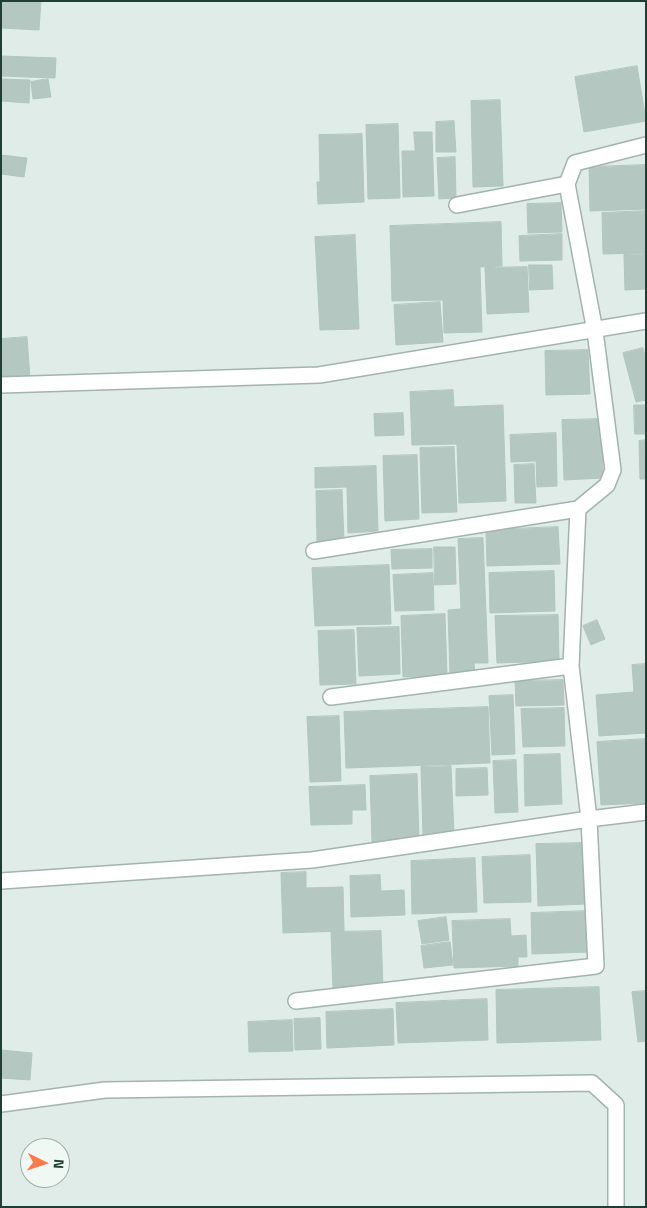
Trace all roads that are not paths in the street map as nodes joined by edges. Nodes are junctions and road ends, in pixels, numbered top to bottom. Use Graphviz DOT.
graph roads {
  1 [pos="646,145"];
  2 [pos="567,184"];
  3 [pos="457,205"];
  4 [pos="646,321"];
  5 [pos="595,331"];
  6 [pos="1,384"];
  7 [pos="578,509"];
  8 [pos="314,551"];
  9 [pos="571,666"];
  10 [pos="332,697"];
  11 [pos="646,812"];
  12 [pos="589,819"];
  13 [pos="1,880"];
  14 [pos="296,1002"];
  15 [pos="1,1104"];
  16 [pos="616,1207"];
  1 -- 2 [label="street"];
  2 -- 3 [label="street"];
  2 -- 5 [label="street"];
  4 -- 5 [label="street"];
  5 -- 6 [label="street"];
  5 -- 7 [label="street"];
  7 -- 8 [label="street"];
  7 -- 9 [label="street"];
  9 -- 10 [label="street"];
  9 -- 12 [label="street"];
  11 -- 12 [label="street"];
  12 -- 13 [label="street"];
  12 -- 14 [label="street"];
  15 -- 16 [label="street"];
}
